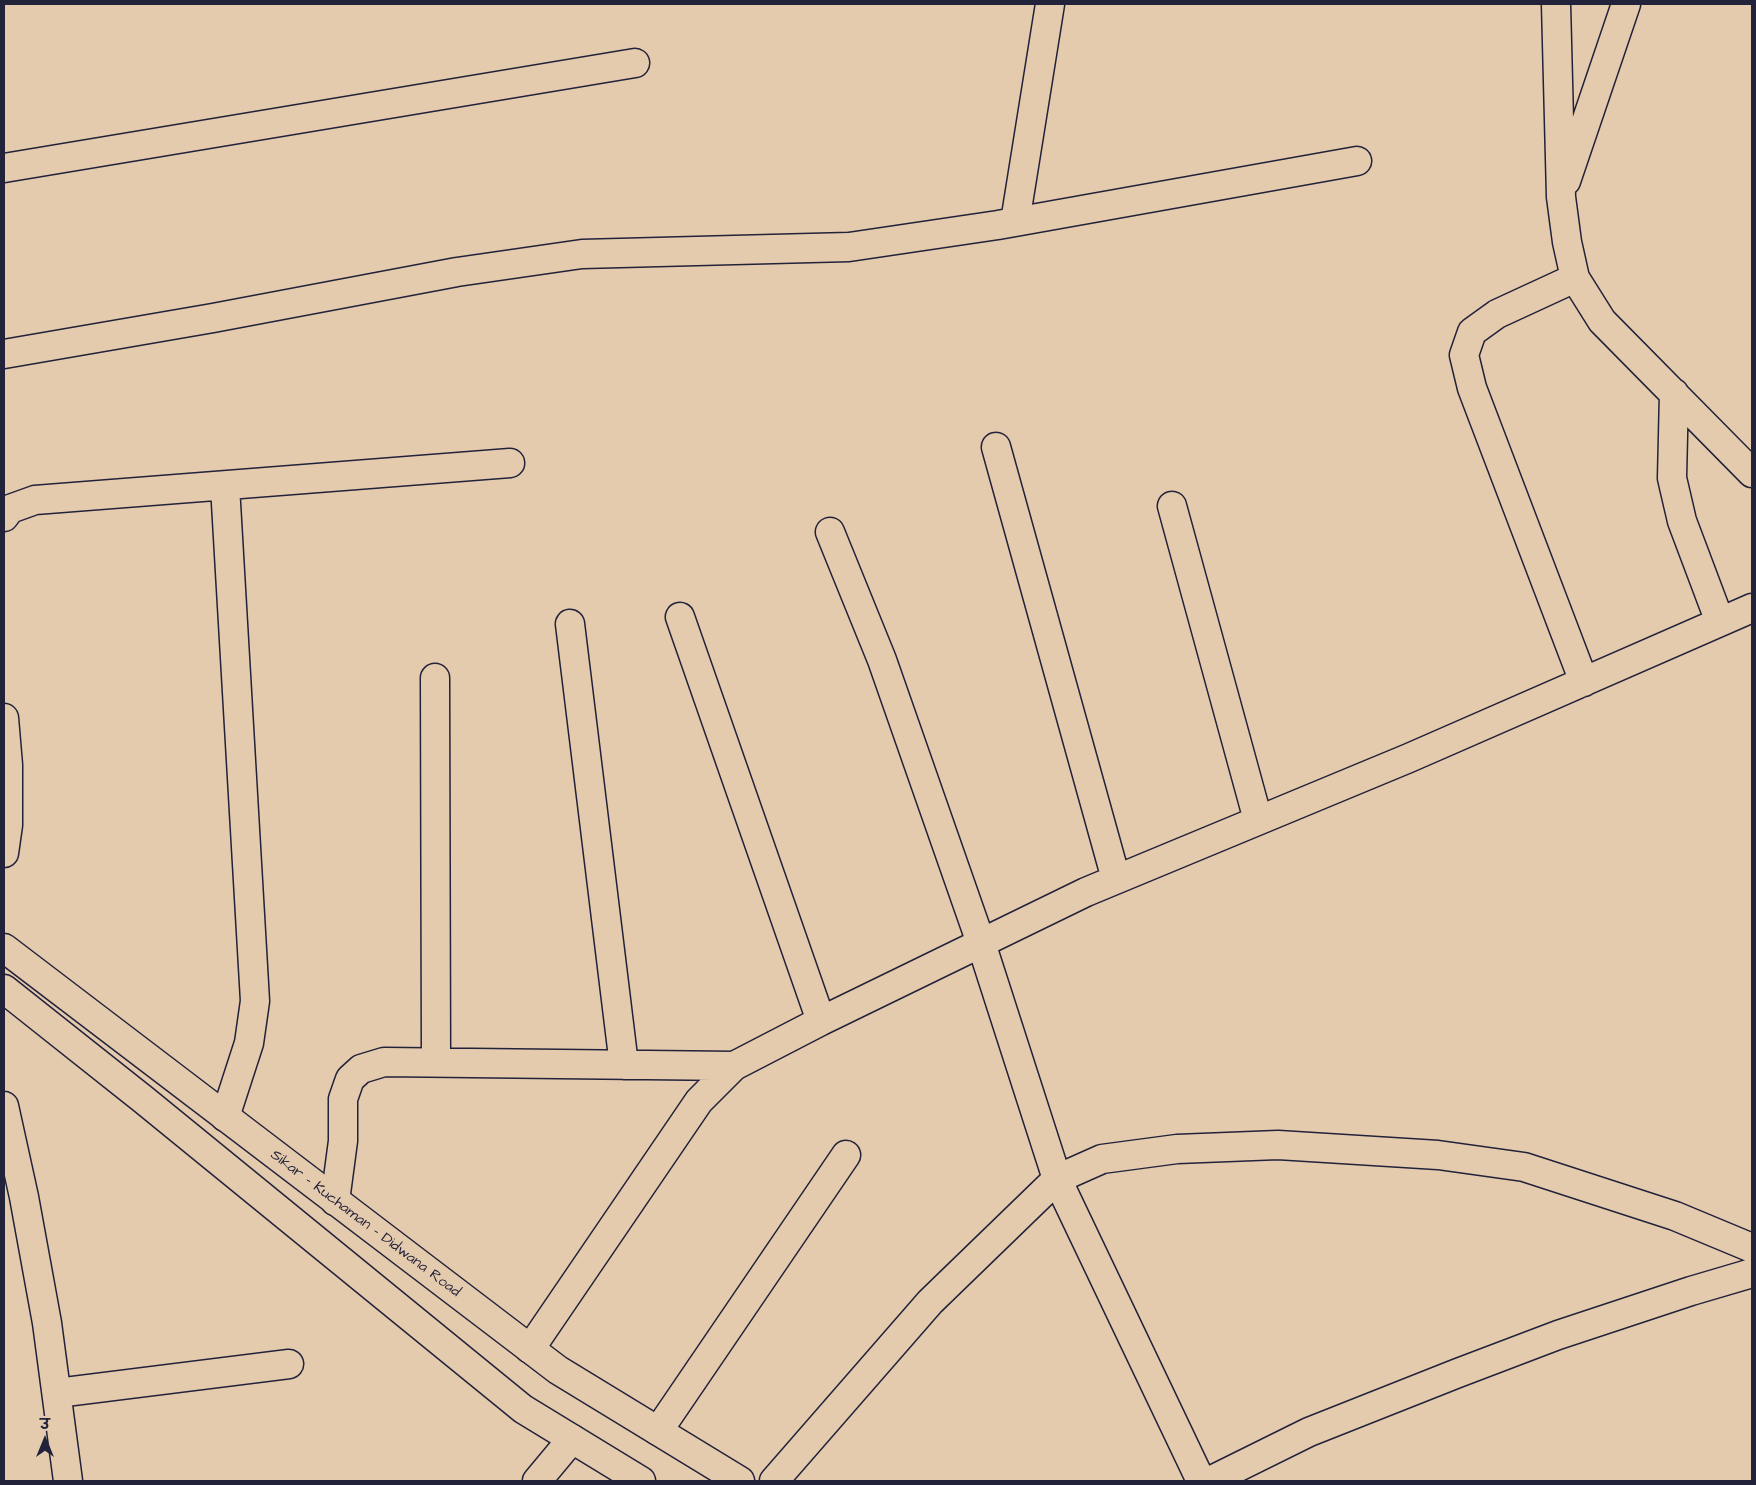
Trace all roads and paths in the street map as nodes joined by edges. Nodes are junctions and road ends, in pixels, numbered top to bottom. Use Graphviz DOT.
graph roads {
  1 [pos="1050,4"];
  2 [pos="1556,4"];
  3 [pos="1626,4"];
  4 [pos="635,63"];
  5 [pos="1357,161"];
  6 [pos="4,168"];
  7 [pos="1560,196"];
  8 [pos="1015,222"];
  9 [pos="1575,278"];
  10 [pos="4,354"];
  11 [pos="1674,393"];
  12 [pos="996,447"];
  13 [pos="510,463"];
  14 [pos="1752,473"];
  15 [pos="225,486"];
  16 [pos="1172,506"];
  17 [pos="4,516"];
  18 [pos="830,532"];
  19 [pos="1752,608"];
  20 [pos="680,617"];
  21 [pos="1720,622"];
  22 [pos="570,624"];
  23 [pos="435,678"];
  24 [pos="1584,682"];
  25 [pos="4,718"];
  26 [pos="1258,820"];
  27 [pos="4,853"];
  28 [pos="1116,879"];
  29 [pos="981,943"];
  30 [pos="4,948"];
  31 [pos="4,989"];
  32 [pos="821,1021"];
  33 [pos="436,1062"];
  34 [pos="624,1065"];
  35 [pos="734,1066"];
  36 [pos="4,1106"];
  37 [pos="225,1118"];
  38 [pos="846,1155"];
  39 [pos="1057,1179"];
  40 [pos="335,1201"];
  41 [pos="1752,1248"];
  42 [pos="1752,1273"];
  43 [pos="530,1349"];
  44 [pos="289,1364"];
  45 [pos="57,1393"];
  46 [pos="658,1431"];
  47 [pos="572,1439"];
  48 [pos="68,1481"];
  49 [pos="537,1481"];
  50 [pos="641,1481"];
  51 [pos="740,1481"];
  52 [pos="774,1481"];
  53 [pos="1201,1481"];
  54 [pos="1210,1481"];
  1 -- 8 [label="street"];
  2 -- 7 [label="street"];
  3 -- 7 [label="street"];
  4 -- 6 [label="street"];
  5 -- 8 [label="street"];
  7 -- 9 [label="street"];
  8 -- 10 [label="street"];
  9 -- 11 [label="street"];
  9 -- 24 [label="street"];
  11 -- 14 [label="street"];
  11 -- 21 [label="street"];
  12 -- 28 [label="street"];
  13 -- 15 [label="street"];
  15 -- 17 [label="street"];
  15 -- 37 [label="street"];
  16 -- 26 [label="street"];
  18 -- 29 [label="street"];
  19 -- 21 [label="street"];
  20 -- 32 [label="street"];
  21 -- 24 [label="street"];
  22 -- 34 [label="street"];
  23 -- 33 [label="street"];
  24 -- 26 [label="street"];
  25 -- 27 [label="street"];
  26 -- 28 [label="street"];
  28 -- 29 [label="street"];
  29 -- 32 [label="street"];
  29 -- 39 [label="street"];
  30 -- 37 [label="street, Sikar - Kuchaman - Didwana Road"];
  31 -- 47 [label="street"];
  32 -- 35 [label="street"];
  33 -- 34 [label="street"];
  33 -- 40 [label="street"];
  34 -- 35 [label="street"];
  35 -- 43 [label="street"];
  36 -- 45 [label="street"];
  37 -- 40 [label="street, Sikar - Kuchaman - Didwana Road"];
  38 -- 46 [label="street"];
  39 -- 41 [label="street"];
  39 -- 52 [label="street"];
  39 -- 53 [label="street"];
  40 -- 43 [label="street, Sikar - Kuchaman - Didwana Road"];
  42 -- 54 [label="street"];
  43 -- 46 [label="street, Sikar - Kuchaman - Didwana Road"];
  44 -- 45 [label="street"];
  45 -- 48 [label="street"];
  46 -- 51 [label="street, Sikar - Kuchaman - Didwana Road"];
  47 -- 49 [label="street"];
  47 -- 50 [label="street"];
}
